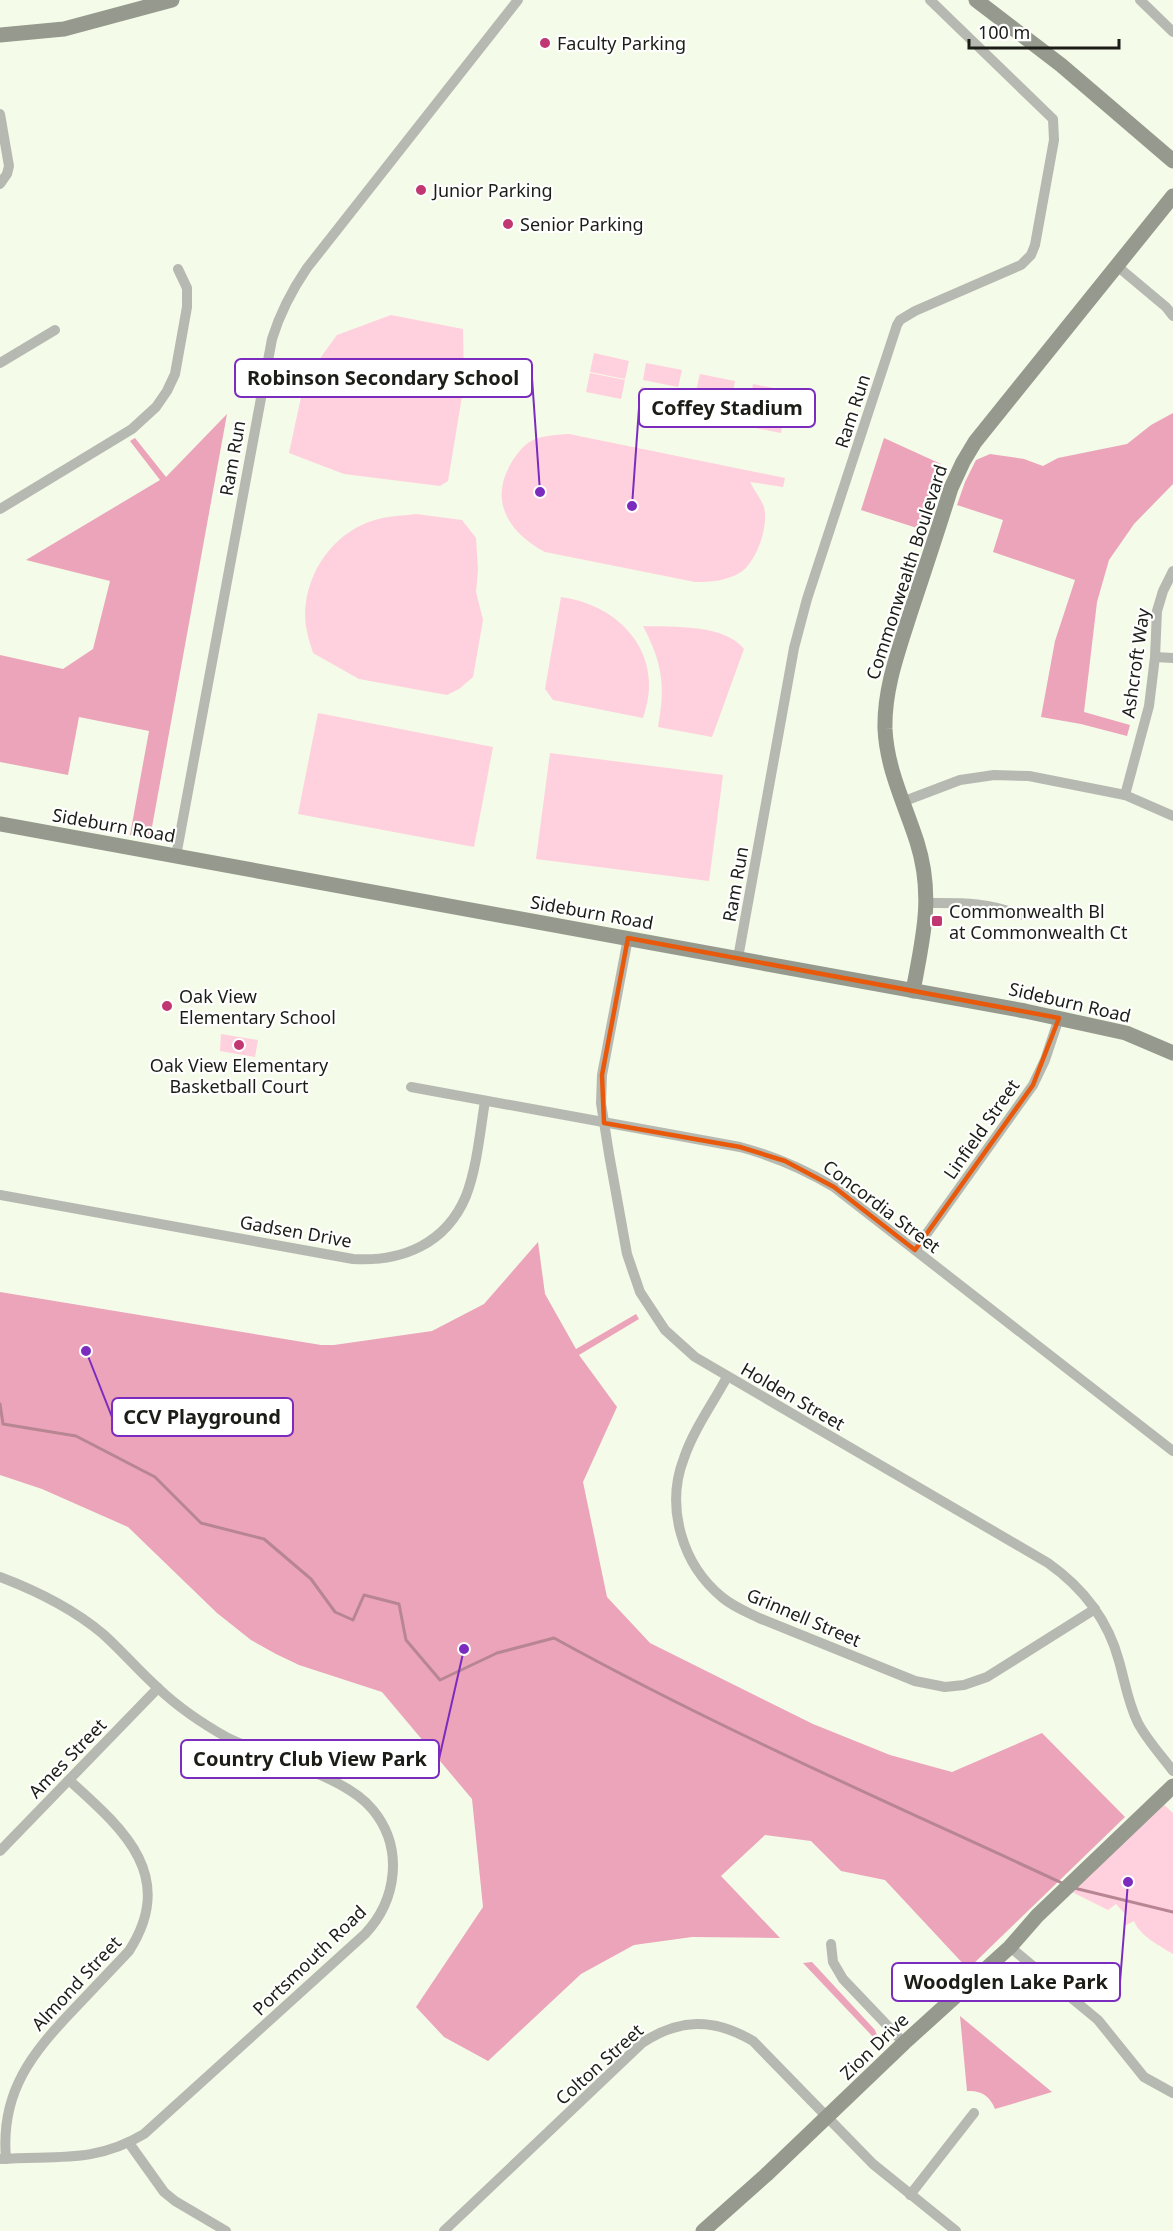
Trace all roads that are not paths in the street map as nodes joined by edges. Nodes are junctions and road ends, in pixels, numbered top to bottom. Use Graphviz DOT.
graph roads {
  1 [pos="172,0"];
  2 [pos="518,0"];
  3 [pos="930,0"];
  4 [pos="976,0"];
  5 [pos="1140,0"];
  6 [pos="1173,32"];
  7 [pos="0,35"];
  8 [pos="0,114"];
  9 [pos="1173,161"];
  10 [pos="0,183"];
  11 [pos="1173,196"];
  12 [pos="1117,266"];
  13 [pos="178,269"];
  14 [pos="1173,316"];
  15 [pos="55,330"];
  16 [pos="0,363"];
  17 [pos="0,509"];
  18 [pos="1173,571"];
  19 [pos="1155,657"];
  20 [pos="1173,658"];
  21 [pos="1125,795"];
  22 [pos="902,802"];
  23 [pos="1173,816"];
  24 [pos="0,824"];
  25 [pos="177,856"];
  26 [pos="928,903"];
  27 [pos="1019,915"];
  28 [pos="628,938"];
  29 [pos="738,958"];
  30 [pos="913,991"];
  31 [pos="1059,1018"];
  32 [pos="1173,1053"];
  33 [pos="411,1088"];
  34 [pos="485,1101"];
  35 [pos="604,1123"];
  36 [pos="0,1195"];
  37 [pos="915,1250"];
  38 [pos="728,1377"];
  39 [pos="1173,1452"];
  40 [pos="0,1577"];
  41 [pos="1095,1609"];
  42 [pos="158,1688"];
  43 [pos="1173,1771"];
  44 [pos="69,1780"];
  45 [pos="1173,1786"];
  46 [pos="0,1851"];
  47 [pos="831,1944"];
  48 [pos="1010,1947"];
  49 [pos="904,2043"];
  50 [pos="1173,2093"];
  51 [pos="974,2113"];
  52 [pos="827,2118"];
  53 [pos="129,2143"];
  54 [pos="3,2159"];
  55 [pos="910,2195"];
  56 [pos="226,2231"];
  57 [pos="444,2231"];
  58 [pos="703,2231"];
  59 [pos="956,2231"];
  1 -- 7 [label="street"];
  2 -- 25 [label="street, Ram Run"];
  3 -- 29 [label="street, Ram Run"];
  4 -- 9 [label="street"];
  5 -- 6 [label="street"];
  8 -- 10 [label="street"];
  11 -- 12 [label="street, Commonwealth Boulevard"];
  12 -- 14 [label="street"];
  12 -- 22 [label="street, Commonwealth Boulevard"];
  13 -- 17 [label="street"];
  15 -- 16 [label="street"];
  18 -- 19 [label="street, Ashcroft Way"];
  19 -- 20 [label="street"];
  19 -- 21 [label="street, Ashcroft Way"];
  21 -- 22 [label="street"];
  21 -- 23 [label="street"];
  22 -- 26 [label="street, Commonwealth Boulevard"];
  24 -- 25 [label="street, Sideburn Road"];
  25 -- 28 [label="street, Sideburn Road"];
  26 -- 27 [label="street"];
  26 -- 30 [label="street, Commonwealth Boulevard"];
  28 -- 29 [label="street, Sideburn Road"];
  28 -- 35 [label="street, Holden Street"];
  29 -- 30 [label="street, Sideburn Road"];
  30 -- 31 [label="street, Sideburn Road"];
  31 -- 32 [label="street, Sideburn Road"];
  31 -- 37 [label="street, Linfield Street"];
  33 -- 34 [label="street, Concordia Street"];
  34 -- 35 [label="street, Concordia Street"];
  34 -- 36 [label="street, Gadsen Drive"];
  35 -- 37 [label="street, Concordia Street"];
  35 -- 38 [label="street, Holden Street"];
  37 -- 39 [label="street, Concordia Street"];
  38 -- 41 [label="street, Holden Street"];
  38 -- 41 [label="street, Grinnell Street"];
  40 -- 42 [label="street, Portsmouth Road"];
  41 -- 43 [label="street, Holden Street"];
  42 -- 44 [label="street, Ames Street"];
  42 -- 53 [label="street, Portsmouth Road"];
  44 -- 46 [label="street, Ames Street"];
  44 -- 54 [label="street, Almond Street"];
  45 -- 48 [label="street, Zion Drive"];
  47 -- 49 [label="street"];
  48 -- 49 [label="street, Zion Drive"];
  48 -- 50 [label="street"];
  49 -- 52 [label="street, Zion Drive"];
  51 -- 55 [label="street"];
  52 -- 55 [label="street, Colton Street"];
  52 -- 57 [label="street, Colton Street"];
  52 -- 58 [label="street, Zion Drive"];
  53 -- 54 [label="street, Portsmouth Road"];
  53 -- 56 [label="street"];
  55 -- 59 [label="street, Colton Street"];
}
